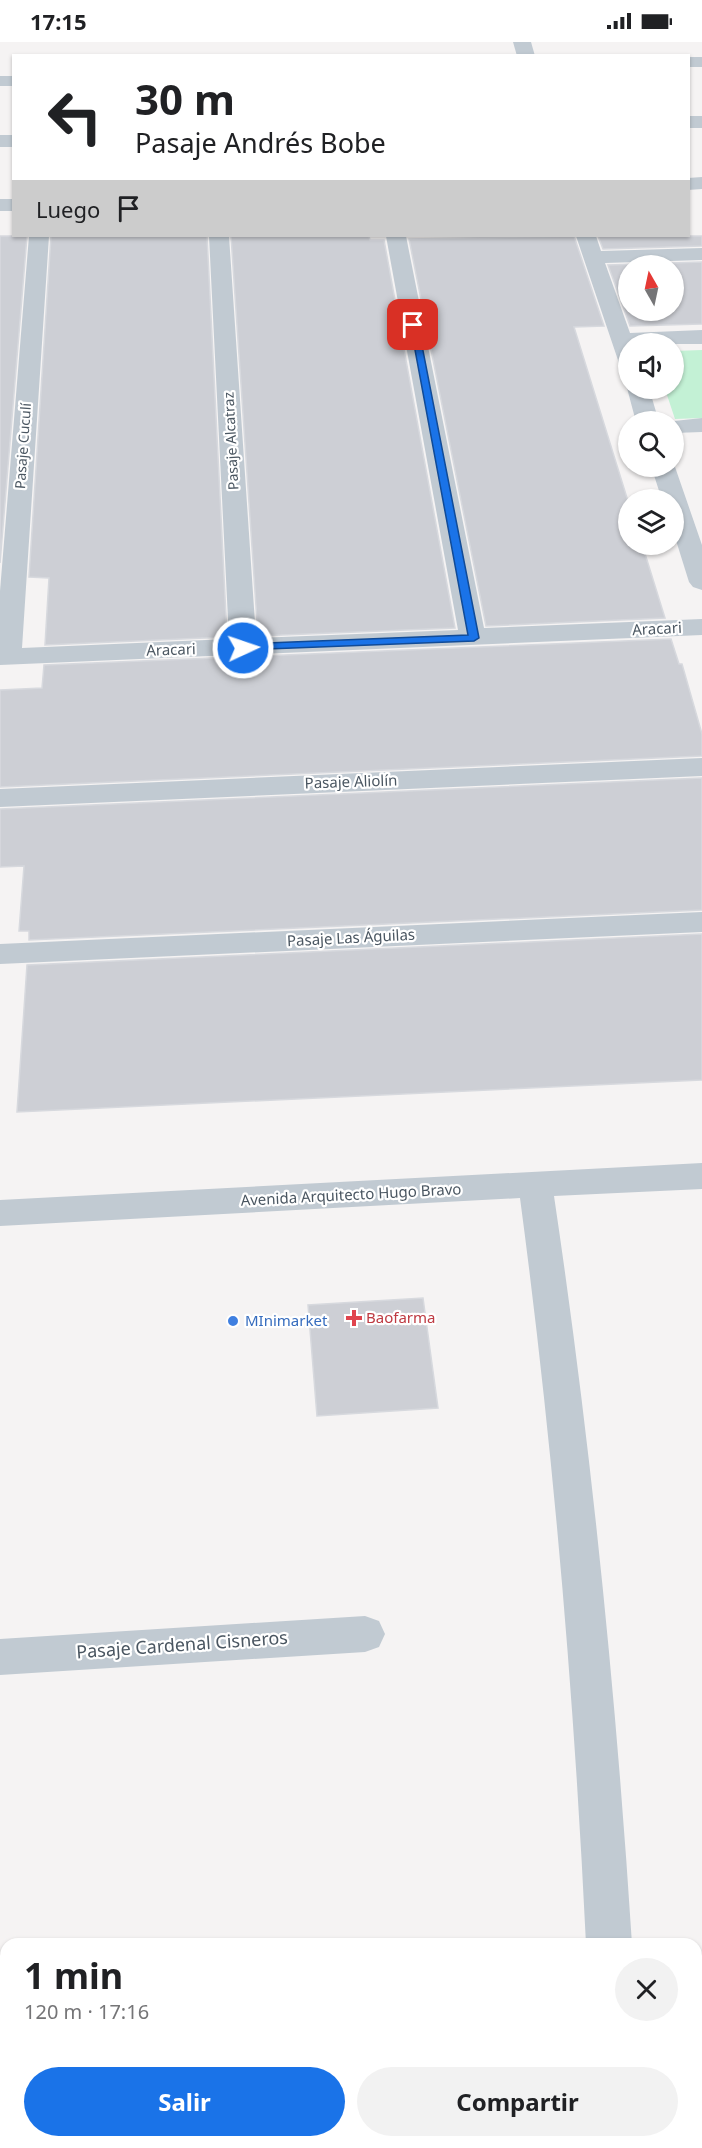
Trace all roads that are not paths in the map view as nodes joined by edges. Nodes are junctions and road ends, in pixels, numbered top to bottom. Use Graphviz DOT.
graph roads {
  1 [pos="39,237"];
  2 [pos="219,237"];
  3 [pos="396,237"];
  4 [pos="586,237"];
  5 [pos="702,254"];
  6 [pos="594,257"];
  7 [pos="619,333"];
  8 [pos="684,337"];
  9 [pos="702,337"];
  10 [pos="702,425"];
  11 [pos="684,426"];
  12 [pos="669,477"];
  13 [pos="693,525"];
  14 [pos="702,582"];
  15 [pos="702,627"];
  16 [pos="474,638"];
  17 [pos="243,648"];
  18 [pos="4,657"];
  19 [pos="702,767"];
  20 [pos="0,798"];
  21 [pos="702,922"];
  22 [pos="0,954"];
  23 [pos="702,1176"];
  24 [pos="535,1185"];
  25 [pos="0,1213"];
  26 [pos="365,1634"];
  27 [pos="0,1657"];
  28 [pos="609,1938"];
  1 -- 18 [label="street, Pasaje Cuculí"];
  2 -- 17 [label="street, Pasaje Alcatraz"];
  3 -- 16 [label="street"];
  4 -- 6 [label="street"];
  5 -- 6 [label="street"];
  6 -- 7 [label="street"];
  8 -- 9 [label="street"];
  10 -- 11 [label="street"];
  12 -- 13 [label="street"];
  13 -- 14 [label="street"];
  15 -- 16 [label="street, Aracari"];
  16 -- 17 [label="street, Aracari"];
  17 -- 18 [label="street, Aracari"];
  19 -- 20 [label="street, Pasaje Aliolín"];
  21 -- 22 [label="street, Pasaje Las Águilas"];
  23 -- 24 [label="street, Avenida Arquitecto Hugo Bravo"];
  24 -- 25 [label="street, Avenida Arquitecto Hugo Bravo"];
  24 -- 28 [label="street"];
  26 -- 27 [label="street, Pasaje Cardenal Cisneros"];
}
